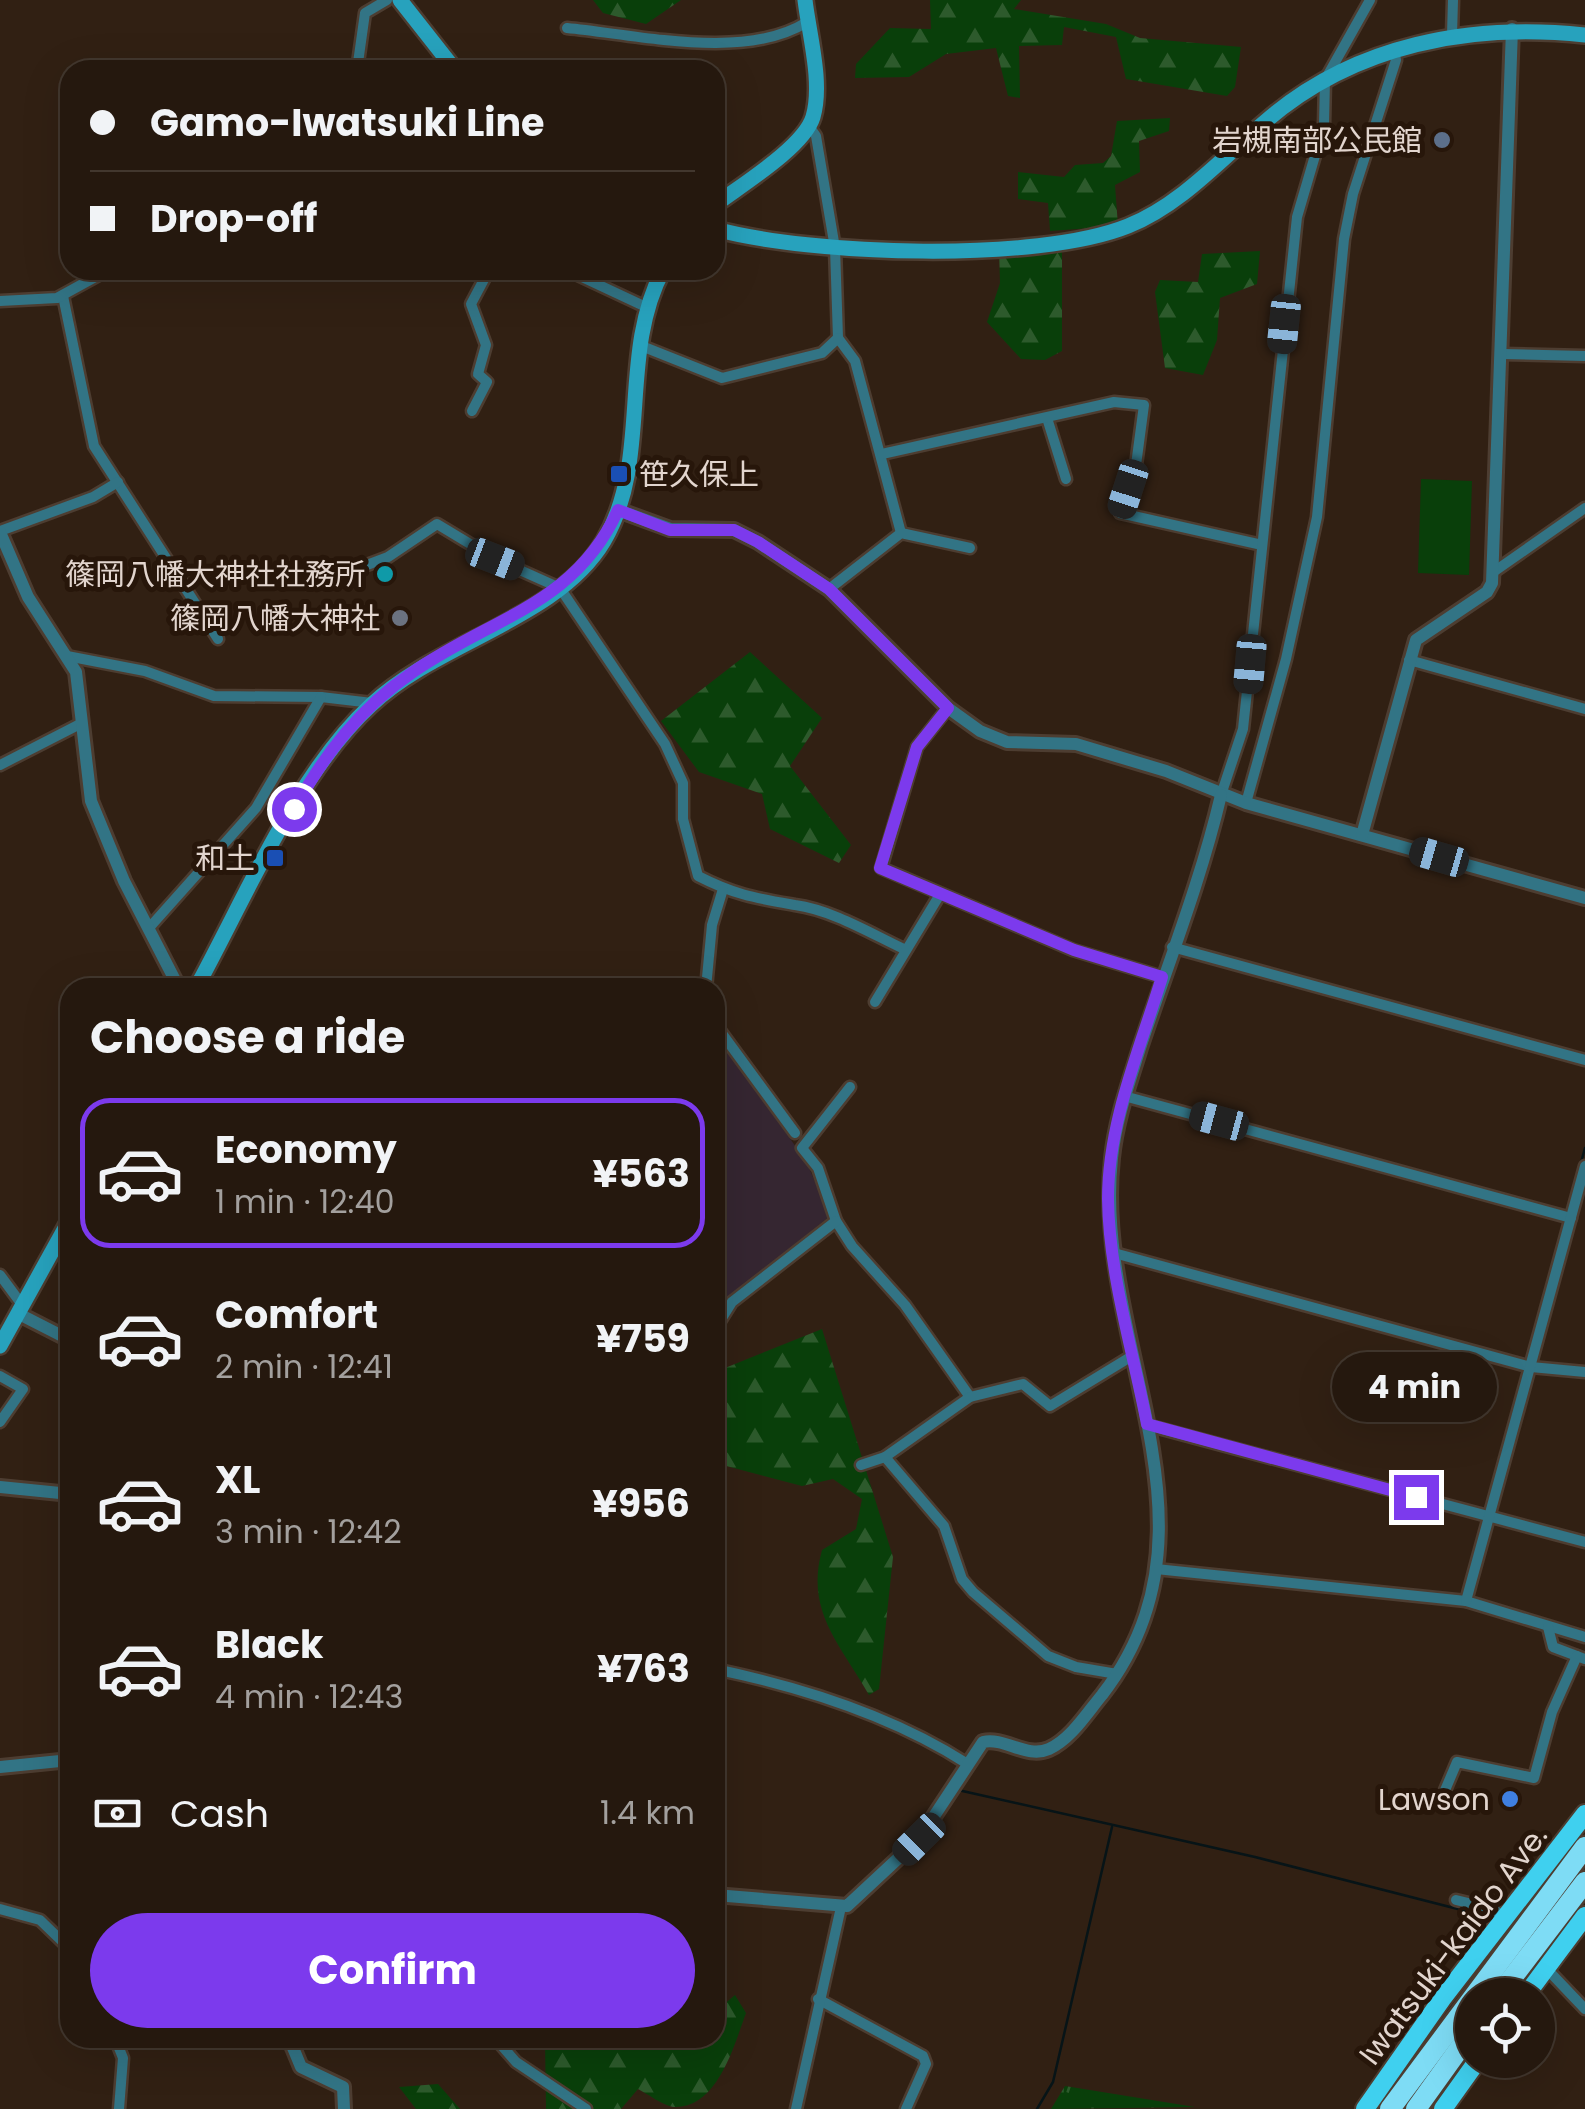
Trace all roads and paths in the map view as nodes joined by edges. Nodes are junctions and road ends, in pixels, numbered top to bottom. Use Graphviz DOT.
graph roads {
  1 [pos="387,0"];
  2 [pos="400,0"];
  3 [pos="805,0"];
  4 [pos="1370,0"];
  5 [pos="1453,0"];
  6 [pos="807,22"];
  7 [pos="567,28"];
  8 [pos="1512,29"];
  9 [pos="1452,35"];
  10 [pos="1585,35"];
  11 [pos="1394,50"];
  12 [pos="358,60"];
  13 [pos="446,60"];
  14 [pos="1325,80"];
  15 [pos="809,126"];
  16 [pos="725,197"];
  17 [pos="725,231"];
  18 [pos="835,248"];
  19 [pos="91,280"];
  20 [pos="483,280"];
  21 [pos="588,280"];
  22 [pos="658,280"];
  23 [pos="63,296"];
  24 [pos="0,301"];
  25 [pos="646,307"];
  26 [pos="838,338"];
  27 [pos="637,344"];
  28 [pos="1503,354"];
  29 [pos="1585,356"];
  30 [pos="472,411"];
  31 [pos="1047,418"];
  32 [pos="882,454"];
  33 [pos="1066,479"];
  34 [pos="118,482"];
  35 [pos="1585,508"];
  36 [pos="618,510"];
  37 [pos="0,531"];
  38 [pos="901,533"];
  39 [pos="1262,545"];
  40 [pos="970,548"];
  41 [pos="3,551"];
  42 [pos="360,568"];
  43 [pos="1492,573"];
  44 [pos="560,588"];
  45 [pos="829,589"];
  46 [pos="218,639"];
  47 [pos="67,656"];
  48 [pos="1410,660"];
  49 [pos="322,697"];
  50 [pos="372,703"];
  51 [pos="948,708"];
  52 [pos="1585,708"];
  53 [pos="82,722"];
  54 [pos="0,765"];
  55 [pos="1221,794"];
  56 [pos="1246,803"];
  57 [pos="1362,835"];
  58 [pos="723,888"];
  59 [pos="939,896"];
  60 [pos="1585,898"];
  61 [pos="149,928"];
  62 [pos="1172,947"];
  63 [pos="904,949"];
  64 [pos="1162,977"];
  65 [pos="174,978"];
  66 [pos="202,978"];
  67 [pos="707,978"];
  68 [pos="874,1002"];
  69 [pos="725,1038"];
  70 [pos="1585,1060"];
  71 [pos="850,1087"];
  72 [pos="1124,1096"];
  73 [pos="795,1132"];
  74 [pos="1585,1166"];
  75 [pos="1571,1218"];
  76 [pos="836,1221"];
  77 [pos="60,1238"];
  78 [pos="1114,1254"];
  79 [pos="0,1275"];
  80 [pos="21,1310"];
  81 [pos="725,1313"];
  82 [pos="60,1334"];
  83 [pos="0,1346"];
  84 [pos="1132,1356"];
  85 [pos="1531,1366"];
  86 [pos="1585,1372"];
  87 [pos="0,1376"];
  88 [pos="970,1397"];
  89 [pos="0,1422"];
  90 [pos="1147,1424"];
  91 [pos="886,1456"];
  92 [pos="861,1465"];
  93 [pos="0,1487"];
  94 [pos="60,1493"];
  95 [pos="1488,1517"];
  96 [pos="1585,1542"];
  97 [pos="1156,1569"];
  98 [pos="1466,1601"];
  99 [pos="1548,1627"];
  100 [pos="1585,1635"];
  101 [pos="1581,1658"];
  102 [pos="725,1671"];
  103 [pos="1118,1674"];
  104 [pos="60,1761"];
  105 [pos="966,1763"];
  106 [pos="0,1766"];
  107 [pos="1443,1795"];
  108 [pos="1585,1814"];
  109 [pos="1585,1846"];
  110 [pos="1585,1882"];
  111 [pos="725,1896"];
  112 [pos="1456,1900"];
  113 [pos="841,1908"];
  114 [pos="0,1909"];
  115 [pos="1585,1916"];
  116 [pos="1504,1917"];
  117 [pos="60,1939"];
  118 [pos="1546,1968"];
  119 [pos="1513,1978"];
  120 [pos="1539,1978"];
  121 [pos="818,1999"];
  122 [pos="1585,2009"];
  123 [pos="120,2048"];
  124 [pos="292,2048"];
  125 [pos="504,2048"];
  126 [pos="1455,2055"];
  127 [pos="1465,2078"];
  128 [pos="119,2109"];
  129 [pos="344,2109"];
  130 [pos="586,2109"];
  131 [pos="796,2109"];
  132 [pos="906,2109"];
  133 [pos="1366,2109"];
  134 [pos="1390,2109"];
  135 [pos="1416,2109"];
  136 [pos="1443,2109"];
  1 -- 12 [label="street"];
  2 -- 13 [label="main road"];
  3 -- 6 [label="main road"];
  4 -- 14 [label="street"];
  5 -- 9 [label="street"];
  6 -- 7 [label="street"];
  6 -- 15 [label="main road"];
  8 -- 9 [label="main road"];
  8 -- 10 [label="main road"];
  8 -- 28 [label="street"];
  9 -- 11 [label="main road"];
  11 -- 14 [label="main road"];
  11 -- 56 [label="street"];
  14 -- 18 [label="main road"];
  14 -- 39 [label="street"];
  15 -- 16 [label="main road"];
  15 -- 18 [label="street"];
  17 -- 18 [label="main road"];
  18 -- 26 [label="street"];
  19 -- 23 [label="street"];
  20 -- 30 [label="street"];
  21 -- 25 [label="street"];
  22 -- 25 [label="main road"];
  23 -- 24 [label="street"];
  23 -- 34 [label="street"];
  25 -- 27 [label="main road"];
  26 -- 27 [label="street"];
  26 -- 32 [label="street"];
  27 -- 36 [label="main road"];
  28 -- 29 [label="street"];
  28 -- 43 [label="street"];
  31 -- 32 [label="street"];
  31 -- 33 [label="street"];
  31 -- 39 [label="street"];
  32 -- 38 [label="street"];
  34 -- 37 [label="street"];
  34 -- 46 [label="street"];
  35 -- 43 [label="street"];
  36 -- 44 [label="main road"];
  36 -- 45 [label="street"];
  37 -- 41 [label="street"];
  38 -- 40 [label="street"];
  38 -- 45 [label="street"];
  39 -- 55 [label="street"];
  41 -- 47 [label="street"];
  42 -- 44 [label="street"];
  43 -- 48 [label="street"];
  44 -- 50 [label="main road"];
  44 -- 58 [label="street"];
  45 -- 51 [label="street"];
  47 -- 49 [label="street"];
  47 -- 53 [label="street"];
  48 -- 52 [label="street"];
  48 -- 57 [label="street"];
  49 -- 50 [label="street"];
  49 -- 61 [label="street"];
  50 -- 66 [label="main road"];
  51 -- 55 [label="street"];
  51 -- 59 [label="street"];
  53 -- 54 [label="street"];
  53 -- 61 [label="street"];
  55 -- 56 [label="street"];
  55 -- 62 [label="street"];
  56 -- 57 [label="street"];
  57 -- 60 [label="street"];
  58 -- 63 [label="street"];
  58 -- 67 [label="street"];
  59 -- 63 [label="street"];
  59 -- 64 [label="street"];
  61 -- 65 [label="street"];
  62 -- 64 [label="street"];
  62 -- 70 [label="street"];
  63 -- 68 [label="street"];
  64 -- 72 [label="street"];
  69 -- 73 [label="street"];
  71 -- 76 [label="street"];
  72 -- 75 [label="street"];
  72 -- 78 [label="street"];
  74 -- 75 [label="street"];
  75 -- 85 [label="street"];
  76 -- 81 [label="street"];
  76 -- 88 [label="street"];
  77 -- 80 [label="main road"];
  78 -- 84 [label="street"];
  78 -- 85 [label="street"];
  79 -- 80 [label="street"];
  80 -- 82 [label="street"];
  80 -- 83 [label="main road"];
  84 -- 88 [label="street"];
  84 -- 90 [label="street"];
  85 -- 86 [label="street"];
  85 -- 95 [label="street"];
  87 -- 89 [label="street"];
  88 -- 91 [label="street"];
  90 -- 95 [label="street"];
  90 -- 97 [label="street"];
  91 -- 92 [label="street"];
  91 -- 103 [label="street"];
  93 -- 94 [label="street"];
  95 -- 96 [label="street"];
  95 -- 98 [label="street"];
  97 -- 98 [label="street"];
  97 -- 103 [label="street"];
  98 -- 99 [label="street"];
  99 -- 100 [label="street"];
  99 -- 101 [label="street"];
  101 -- 107 [label="street"];
  102 -- 105 [label="street"];
  103 -- 105 [label="street"];
  104 -- 106 [label="street"];
  105 -- 113 [label="street"];
  108 -- 116 [label="highway, Iwatsuki-kaido Ave."];
  109 -- 134 [label="highway"];
  110 -- 119 [label="highway"];
  111 -- 113 [label="street"];
  112 -- 116 [label="street"];
  113 -- 121 [label="street"];
  114 -- 117 [label="street"];
  115 -- 118 [label="highway"];
  116 -- 133 [label="highway, Iwatsuki-kaido Ave."];
  118 -- 120 [label="highway"];
  118 -- 122 [label="street"];
  121 -- 131 [label="street"];
  121 -- 132 [label="street"];
  123 -- 128 [label="street"];
  124 -- 129 [label="street"];
  125 -- 130 [label="street"];
  126 -- 135 [label="highway"];
  127 -- 136 [label="highway"];
}
